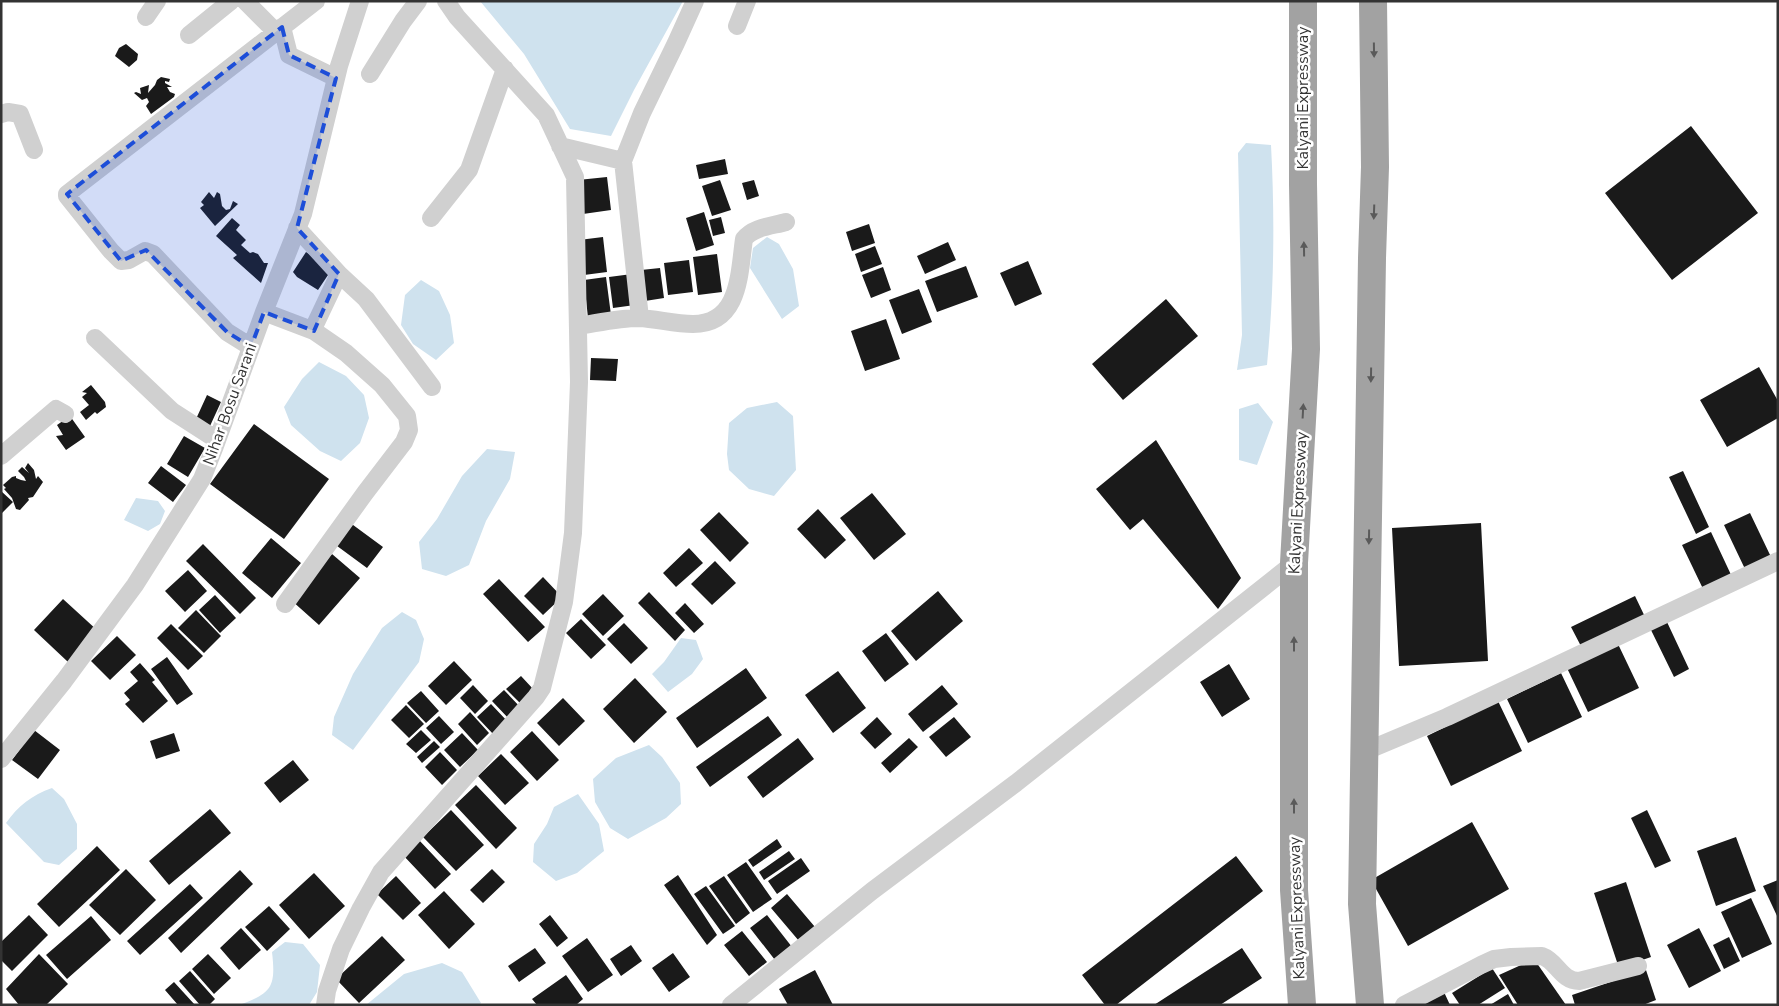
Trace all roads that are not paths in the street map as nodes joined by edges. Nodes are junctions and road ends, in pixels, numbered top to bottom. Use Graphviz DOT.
graph roads {
  1 [pos="157,1"];
  2 [pos="231,1"];
  3 [pos="245,1"];
  4 [pos="316,1"];
  5 [pos="360,1"];
  6 [pos="418,1"];
  7 [pos="446,1"];
  8 [pos="695,1"];
  9 [pos="747,1"];
  10 [pos="1303,1"];
  11 [pos="1373,1"];
  12 [pos="146,17"];
  13 [pos="737,26"];
  14 [pos="279,30"];
  15 [pos="190,35"];
  16 [pos="506,69"];
  17 [pos="370,74"];
  18 [pos="336,78"];
  19 [pos="1,114"];
  20 [pos="560,146"];
  21 [pos="34,150"];
  22 [pos="623,161"];
  23 [pos="431,218"];
  24 [pos="786,222"];
  25 [pos="297,228"];
  26 [pos="339,274"];
  27 [pos="264,312"];
  28 [pos="640,318"];
  29 [pos="578,326"];
  30 [pos="314,331"];
  31 [pos="95,338"];
  32 [pos="251,347"];
  33 [pos="432,387"];
  34 [pos="66,414"];
  35 [pos="218,440"];
  36 [pos="1,456"];
  37 [pos="1778,561"];
  38 [pos="1294,563"];
  39 [pos="285,604"];
  40 [pos="1366,751"];
  41 [pos="2,754"];
  42 [pos="1638,966"];
  43 [pos="325,1005"];
  44 [pos="731,1005"];
  45 [pos="1302,1005"];
  46 [pos="1370,1005"];
  47 [pos="1404,1005"];
  1 -- 12 [label="street"];
  2 -- 15 [label="street"];
  3 -- 14 [label="street"];
  4 -- 14 [label="street"];
  5 -- 18 [label="street, Nihar Bosu Sarani"];
  6 -- 17 [label="street"];
  7 -- 16 [label="street"];
  8 -- 22 [label="street"];
  9 -- 13 [label="street"];
  38 -- 10 [label="highway, Kalyani Expressway, one-way"];
  11 -- 40 [label="highway, one-way"];
  14 -- 18 [label="street"];
  14 -- 32 [label="street"];
  16 -- 20 [label="street"];
  16 -- 23 [label="street"];
  18 -- 25 [label="street, Nihar Bosu Sarani"];
  19 -- 21 [label="street"];
  20 -- 22 [label="street"];
  20 -- 29 [label="street"];
  22 -- 28 [label="street"];
  24 -- 28 [label="street"];
  25 -- 26 [label="street"];
  25 -- 27 [label="street, Nihar Bosu Sarani"];
  26 -- 30 [label="street"];
  26 -- 33 [label="street"];
  27 -- 30 [label="street"];
  27 -- 32 [label="street, Nihar Bosu Sarani"];
  28 -- 29 [label="street"];
  29 -- 43 [label="street"];
  30 -- 39 [label="street"];
  31 -- 35 [label="street"];
  32 -- 35 [label="street, Nihar Bosu Sarani"];
  34 -- 36 [label="street"];
  35 -- 41 [label="street, Nihar Bosu Sarani"];
  37 -- 40 [label="street"];
  38 -- 44 [label="street"];
  45 -- 38 [label="highway, Kalyani Expressway, one-way"];
  40 -- 46 [label="highway"];
  42 -- 47 [label="street"];
}
